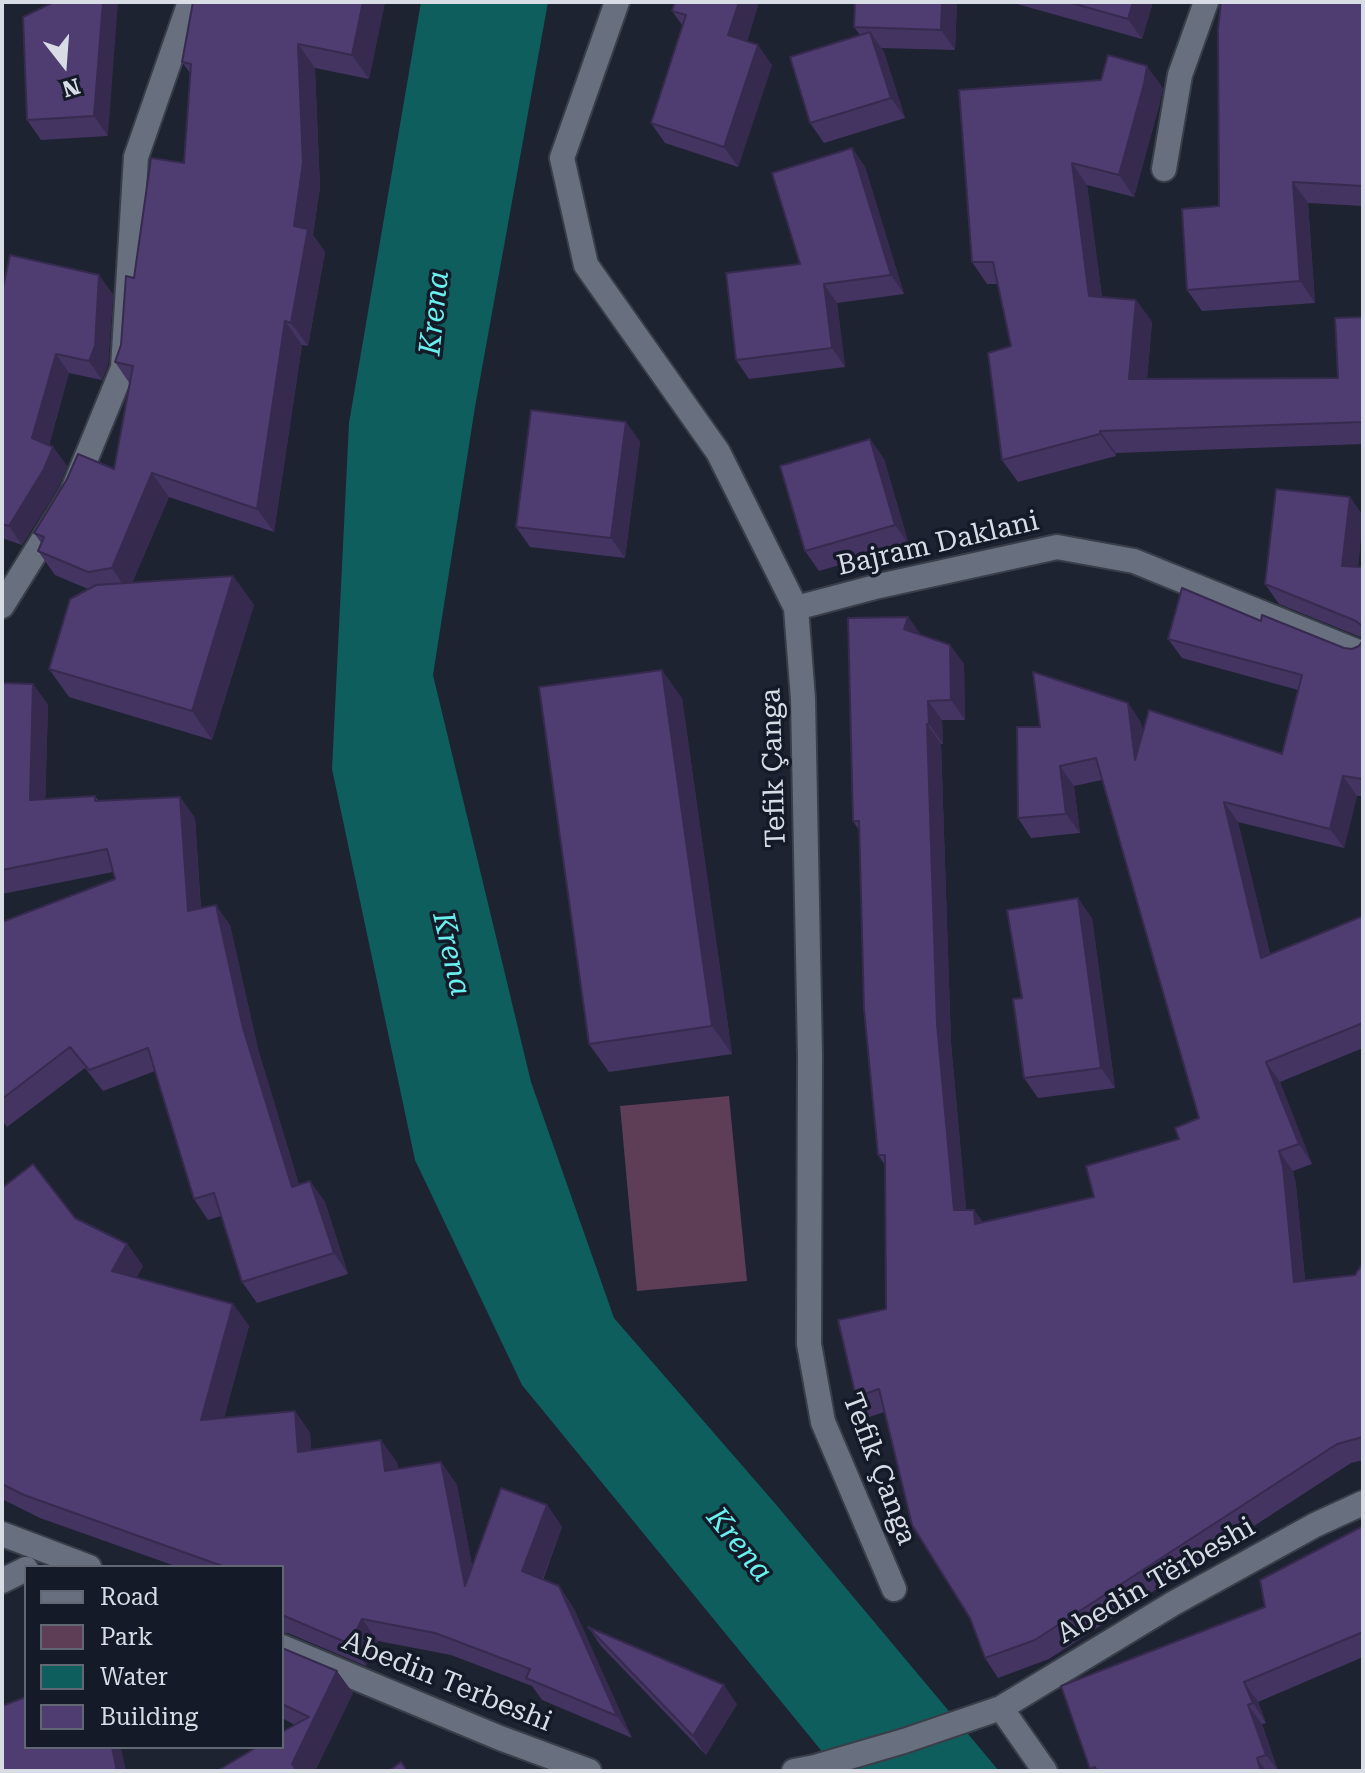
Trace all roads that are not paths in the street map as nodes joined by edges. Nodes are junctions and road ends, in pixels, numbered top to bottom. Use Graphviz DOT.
graph roads {
  1 [pos="190,2"];
  2 [pos="617,2"];
  3 [pos="1206,2"];
  4 [pos="1164,169"];
  5 [pos="2,606"];
  6 [pos="796,608"];
  7 [pos="1363,654"];
  8 [pos="1363,1503"];
  9 [pos="2,1534"];
  10 [pos="58,1554"];
  11 [pos="34,1565"];
  12 [pos="84,1565"];
  13 [pos="24,1570"];
  14 [pos="2,1581"];
  15 [pos="894,1589"];
  16 [pos="284,1648"];
  17 [pos="991,1712"];
  18 [pos="804,1769"];
  19 [pos="589,1771"];
  20 [pos="1045,1771"];
  1 -- 5 [label="street"];
  2 -- 6 [label="street, Tefik Çanga"];
  3 -- 4 [label="street"];
  6 -- 7 [label="street, Bajram Daklani"];
  6 -- 15 [label="street, Tefik Çanga"];
  8 -- 17 [label="street, Abedin Tërbeshi"];
  9 -- 10 [label="street"];
  10 -- 11 [label="street"];
  10 -- 12 [label="street"];
  13 -- 14 [label="street"];
  16 -- 19 [label="street, Abedin Terbeshi"];
  17 -- 18 [label="street"];
  17 -- 20 [label="street"];
}
